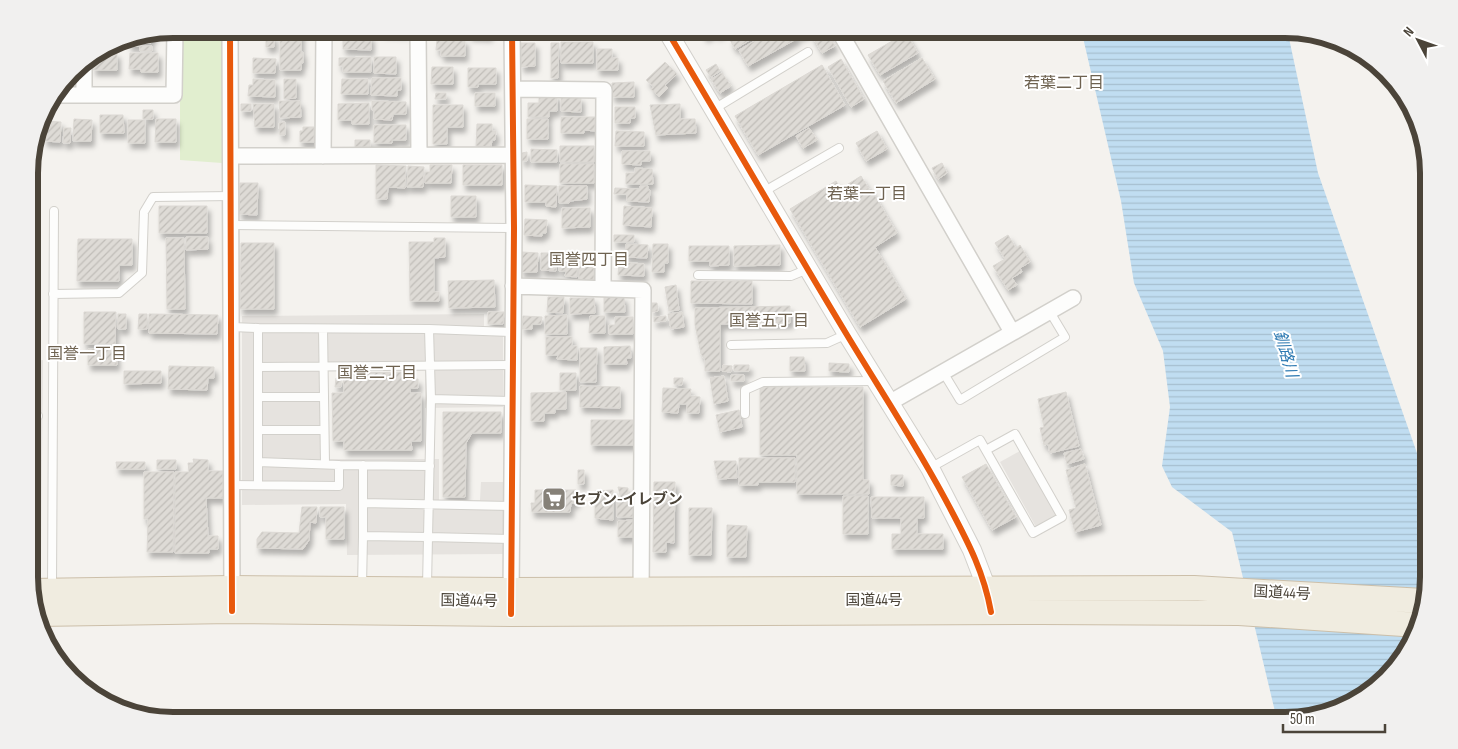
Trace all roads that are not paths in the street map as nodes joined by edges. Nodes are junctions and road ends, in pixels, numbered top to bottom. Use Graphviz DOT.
graph roads {
  1 [pos="175,38"];
  2 [pos="230,38"];
  3 [pos="324,38"];
  4 [pos="418,38"];
  5 [pos="512,38"];
  6 [pos="671,38"];
  7 [pos="843,38"];
  8 [pos="808,52"];
  9 [pos="84,70"];
  10 [pos="514,89"];
  11 [pos="84,94"];
  12 [pos="62,95"];
  13 [pos="714,109"];
  14 [pos="839,148"];
  15 [pos="419,155"];
  16 [pos="513,155"];
  17 [pos="232,156"];
  18 [pos="324,156"];
  19 [pos="762,192"];
  20 [pos="232,196"];
  21 [pos="54,211"];
  22 [pos="232,225"];
  23 [pos="514,228"];
  24 [pos="808,269"];
  25 [pos="698,275"];
  26 [pos="513,286"];
  27 [pos="603,288"];
  28 [pos="53,294"];
  29 [pos="1073,298"];
  30 [pos="1050,312"];
  31 [pos="232,327"];
  32 [pos="258,328"];
  33 [pos="323,329"];
  34 [pos="428,329"];
  35 [pos="512,332"];
  36 [pos="1012,332"];
  37 [pos="847,334"];
  38 [pos="731,345"];
  39 [pos="323,365"];
  40 [pos="430,365"];
  41 [pos="512,365"];
  42 [pos="258,367"];
  43 [pos="944,372"];
  44 [pos="876,381"];
  45 [pos="258,397"];
  46 [pos="324,397"];
  47 [pos="431,399"];
  48 [pos="512,401"];
  49 [pos="889,403"];
  50 [pos="745,414"];
  51 [pos="258,430"];
  52 [pos="324,430"];
  53 [pos="986,450"];
  54 [pos="258,462"];
  55 [pos="324,464"];
  56 [pos="339,465"];
  57 [pos="363,465"];
  58 [pos="430,466"];
  59 [pos="930,468"];
  60 [pos="232,485"];
  61 [pos="258,485"];
  62 [pos="363,503"];
  63 [pos="429,504"];
  64 [pos="512,506"];
  65 [pos="363,536"];
  66 [pos="428,538"];
  67 [pos="512,539"];
  68 [pos="232,588"];
  69 [pos="362,589"];
  70 [pos="41,590"];
  71 [pos="427,590"];
  72 [pos="511,590"];
  73 [pos="989,600"];
  74 [pos="641,601"];
  75 [pos="1418,601"];
  76 [pos="232,611"];
  77 [pos="43,614"];
  78 [pos="511,614"];
  79 [pos="1411,625"];
  1 -- 11 [label="street"];
  2 -- 17 [label="street"];
  3 -- 18 [label="street"];
  4 -- 15 [label="street"];
  5 -- 10 [label="street"];
  6 -- 13 [label="street"];
  7 -- 36 [label="street"];
  8 -- 13 [label="lane"];
  9 -- 11 [label="street"];
  10 -- 16 [label="street"];
  10 -- 27 [label="street"];
  11 -- 12 [label="street"];
  13 -- 19 [label="street"];
  14 -- 19 [label="lane"];
  15 -- 16 [label="street"];
  15 -- 18 [label="street"];
  16 -- 23 [label="street"];
  17 -- 18 [label="street"];
  17 -- 20 [label="street"];
  19 -- 24 [label="street"];
  20 -- 22 [label="street"];
  20 -- 28 [label="lane"];
  21 -- 28 [label="lane"];
  22 -- 23 [label="lane"];
  22 -- 31 [label="street"];
  23 -- 26 [label="street"];
  24 -- 25 [label="lane"];
  24 -- 37 [label="street"];
  26 -- 27 [label="street"];
  26 -- 35 [label="street"];
  27 -- 74 [label="street"];
  28 -- 70 [label="lane"];
  29 -- 30 [label="street"];
  30 -- 36 [label="street"];
  30 -- 43 [label="lane"];
  31 -- 32 [label="lane"];
  31 -- 60 [label="street"];
  32 -- 33 [label="lane"];
  32 -- 42 [label="lane"];
  33 -- 34 [label="lane"];
  33 -- 39 [label="lane"];
  34 -- 35 [label="lane"];
  34 -- 40 [label="lane"];
  35 -- 41 [label="street"];
  36 -- 43 [label="street"];
  37 -- 38 [label="lane"];
  37 -- 44 [label="street"];
  39 -- 40 [label="lane"];
  39 -- 42 [label="lane"];
  39 -- 46 [label="lane"];
  40 -- 41 [label="lane"];
  40 -- 47 [label="lane"];
  41 -- 48 [label="street"];
  42 -- 45 [label="lane"];
  43 -- 49 [label="street"];
  44 -- 49 [label="street"];
  44 -- 50 [label="lane"];
  45 -- 46 [label="lane"];
  45 -- 51 [label="lane"];
  46 -- 52 [label="lane"];
  47 -- 48 [label="lane"];
  47 -- 58 [label="lane"];
  48 -- 64 [label="street"];
  49 -- 59 [label="street"];
  51 -- 52 [label="lane"];
  51 -- 54 [label="lane"];
  52 -- 55 [label="lane"];
  53 -- 53 [label="lane"];
  53 -- 59 [label="lane"];
  54 -- 55 [label="lane"];
  54 -- 61 [label="lane"];
  55 -- 56 [label="lane"];
  56 -- 57 [label="lane"];
  56 -- 61 [label="lane"];
  57 -- 58 [label="lane"];
  57 -- 62 [label="lane"];
  58 -- 63 [label="lane"];
  59 -- 73 [label="street"];
  60 -- 61 [label="lane"];
  60 -- 68 [label="street"];
  62 -- 63 [label="lane"];
  62 -- 65 [label="lane"];
  63 -- 64 [label="lane"];
  63 -- 66 [label="lane"];
  64 -- 67 [label="street"];
  65 -- 66 [label="lane"];
  65 -- 69 [label="lane"];
  66 -- 67 [label="lane"];
  66 -- 71 [label="lane"];
  67 -- 72 [label="street"];
  68 -- 69 [label="highway, 国道44号"];
  68 -- 70 [label="highway, 国道44号"];
  68 -- 76 [label="street"];
  69 -- 71 [label="highway, 国道44号"];
  71 -- 72 [label="highway, 国道44号"];
  72 -- 74 [label="highway, 国道44号"];
  72 -- 78 [label="street"];
  73 -- 74 [label="highway, 国道44号"];
  73 -- 75 [label="highway, 国道44号"];
  73 -- 79 [label="highway, 国道44号"];
  74 -- 78 [label="highway, 国道44号"];
  76 -- 77 [label="highway, 国道44号"];
  76 -- 78 [label="highway, 国道44号"];
}
